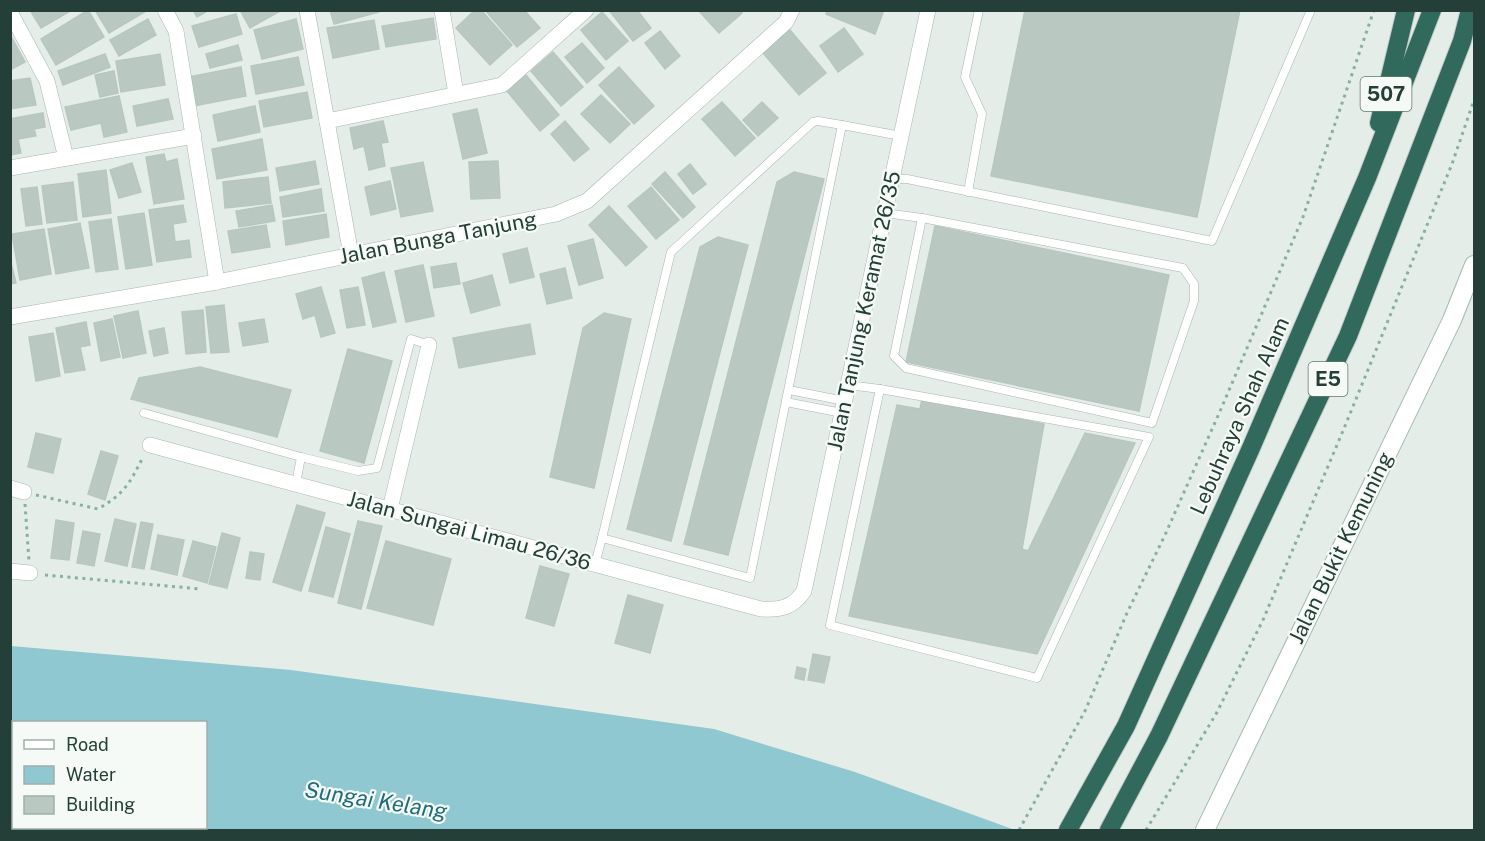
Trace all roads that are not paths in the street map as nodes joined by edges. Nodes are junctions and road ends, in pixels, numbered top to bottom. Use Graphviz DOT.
graph roads {
  1 [pos="165,10"];
  2 [pos="307,10"];
  3 [pos="442,10"];
  4 [pos="586,10"];
  5 [pos="792,10"];
  6 [pos="928,10"];
  7 [pos="980,10"];
  8 [pos="1311,10"];
  9 [pos="1406,10"];
  10 [pos="1432,10"];
  11 [pos="1472,10"];
  12 [pos="10,12"];
  13 [pos="456,94"];
  14 [pos="327,121"];
  15 [pos="842,125"];
  16 [pos="194,136"];
  17 [pos="901,136"];
  18 [pos="66,158"];
  19 [pos="10,168"];
  20 [pos="1367,178"];
  21 [pos="892,179"];
  22 [pos="968,192"];
  23 [pos="885,213"];
  24 [pos="922,218"];
  25 [pos="351,255"];
  26 [pos="1474,265"];
  27 [pos="217,282"];
  28 [pos="10,317"];
  29 [pos="429,345"];
  30 [pos="848,385"];
  31 [pos="880,389"];
  32 [pos="789,390"];
  33 [pos="786,402"];
  34 [pos="844,407"];
  35 [pos="144,413"];
  36 [pos="150,445"];
  37 [pos="301,457"];
  38 [pos="296,484"];
  39 [pos="390,509"];
  40 [pos="602,538"];
  41 [pos="595,564"];
  42 [pos="10,571"];
  43 [pos="30,573"];
  44 [pos="789,606"];
  45 [pos="1068,831"];
  46 [pos="1109,831"];
  47 [pos="1205,831"];
  1 -- 16 [label="street"];
  2 -- 14 [label="street"];
  3 -- 13 [label="street"];
  4 -- 13 [label="street"];
  5 -- 25 [label="street, Jalan Bunga Tanjung"];
  6 -- 17 [label="street, Jalan Tanjung Keramat 26/35"];
  7 -- 22 [label="lane"];
  8 -- 22 [label="lane"];
  9 -- 20 [label="highway, 507"];
  10 -- 20 [label="highway, Lebuhraya Shah Alam / E5"];
  11 -- 46 [label="highway, E5"];
  12 -- 18 [label="street"];
  13 -- 14 [label="street"];
  14 -- 25 [label="street"];
  15 -- 17 [label="lane"];
  15 -- 32 [label="lane"];
  15 -- 40 [label="lane"];
  16 -- 18 [label="street"];
  16 -- 27 [label="street"];
  17 -- 21 [label="street, Jalan Tanjung Keramat 26/35"];
  18 -- 19 [label="street"];
  20 -- 45 [label="highway, Lebuhraya Shah Alam / E5"];
  21 -- 22 [label="lane"];
  21 -- 23 [label="street, Jalan Tanjung Keramat 26/35"];
  23 -- 24 [label="lane"];
  23 -- 30 [label="street, Jalan Tanjung Keramat 26/35"];
  24 -- 24 [label="lane"];
  25 -- 27 [label="street, Jalan Bunga Tanjung"];
  26 -- 47 [label="main road, Jalan Bukit Kemuning"];
  27 -- 28 [label="street, Jalan Bunga Tanjung"];
  29 -- 37 [label="lane"];
  29 -- 39 [label="street"];
  30 -- 31 [label="lane"];
  30 -- 34 [label="street, Jalan Tanjung Keramat 26/35"];
  31 -- 31 [label="lane"];
  32 -- 33 [label="lane"];
  32 -- 34 [label="lane"];
  33 -- 34 [label="lane"];
  33 -- 40 [label="lane"];
  34 -- 44 [label="street, Jalan Tanjung Keramat 26/35"];
  35 -- 37 [label="lane"];
  36 -- 38 [label="street, Jalan Sungai Limau 26/36"];
  37 -- 38 [label="lane"];
  38 -- 39 [label="street, Jalan Sungai Limau 26/36"];
  39 -- 41 [label="street, Jalan Sungai Limau 26/36"];
  40 -- 41 [label="lane"];
  41 -- 44 [label="street, Jalan Sungai Limau 26/36"];
  42 -- 43 [label="street"];
}
